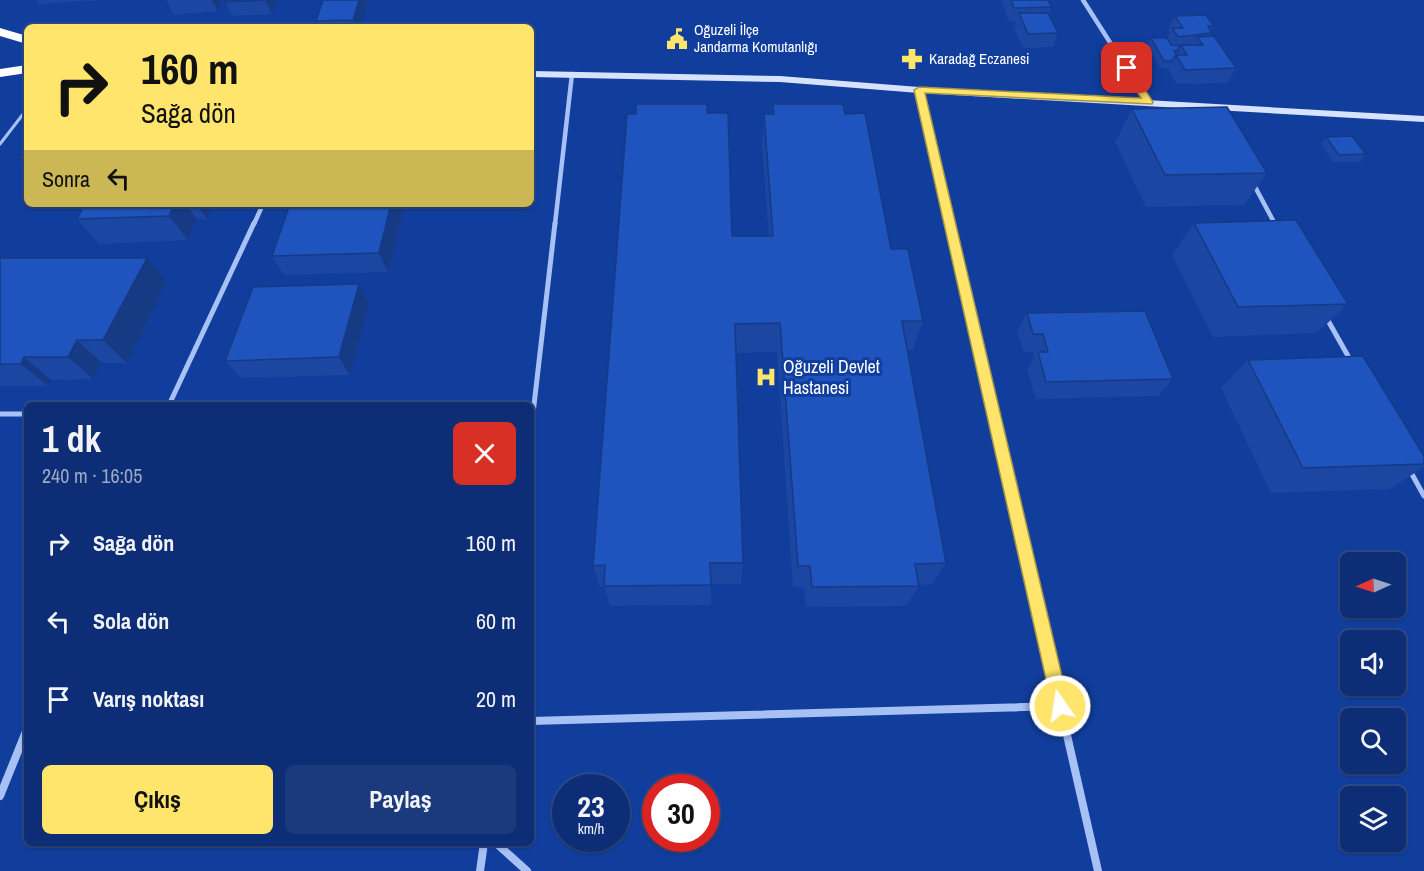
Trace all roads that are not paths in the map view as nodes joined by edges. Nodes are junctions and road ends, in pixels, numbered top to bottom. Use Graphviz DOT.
graph roads {
  1 [pos="1083,0"];
  2 [pos="0,32"];
  3 [pos="24,39"];
  4 [pos="24,69"];
  5 [pos="0,73"];
  6 [pos="534,74"];
  7 [pos="572,74"];
  8 [pos="919,90"];
  9 [pos="1148,102"];
  10 [pos="1211,106"];
  11 [pos="24,113"];
  12 [pos="1216,116"];
  13 [pos="1424,119"];
  14 [pos="0,144"];
  15 [pos="1250,177"];
  16 [pos="262,207"];
  17 [pos="1278,229"];
  18 [pos="1323,311"];
  19 [pos="1357,372"];
  20 [pos="171,402"];
  21 [pos="533,402"];
  22 [pos="0,414"];
  23 [pos="24,414"];
  24 [pos="1407,465"];
  25 [pos="1424,496"];
  26 [pos="1060,706"];
  27 [pos="534,721"];
  28 [pos="24,736"];
  29 [pos="0,796"];
  30 [pos="484,846"];
  31 [pos="499,846"];
  32 [pos="480,871"];
  33 [pos="527,871"];
  34 [pos="1098,871"];
  1 -- 9 [label="street"];
  2 -- 3 [label="highway"];
  4 -- 5 [label="highway"];
  6 -- 7 [label="street"];
  7 -- 8 [label="street"];
  7 -- 21 [label="street"];
  8 -- 9 [label="street"];
  8 -- 26 [label="street"];
  9 -- 10 [label="street"];
  10 -- 12 [label="street"];
  10 -- 13 [label="street"];
  11 -- 14 [label="lane"];
  15 -- 17 [label="street"];
  16 -- 20 [label="street"];
  18 -- 19 [label="street"];
  22 -- 23 [label="street"];
  24 -- 25 [label="street"];
  26 -- 27 [label="street"];
  26 -- 34 [label="street"];
  28 -- 29 [label="street"];
  30 -- 32 [label="street"];
  31 -- 33 [label="street"];
}
